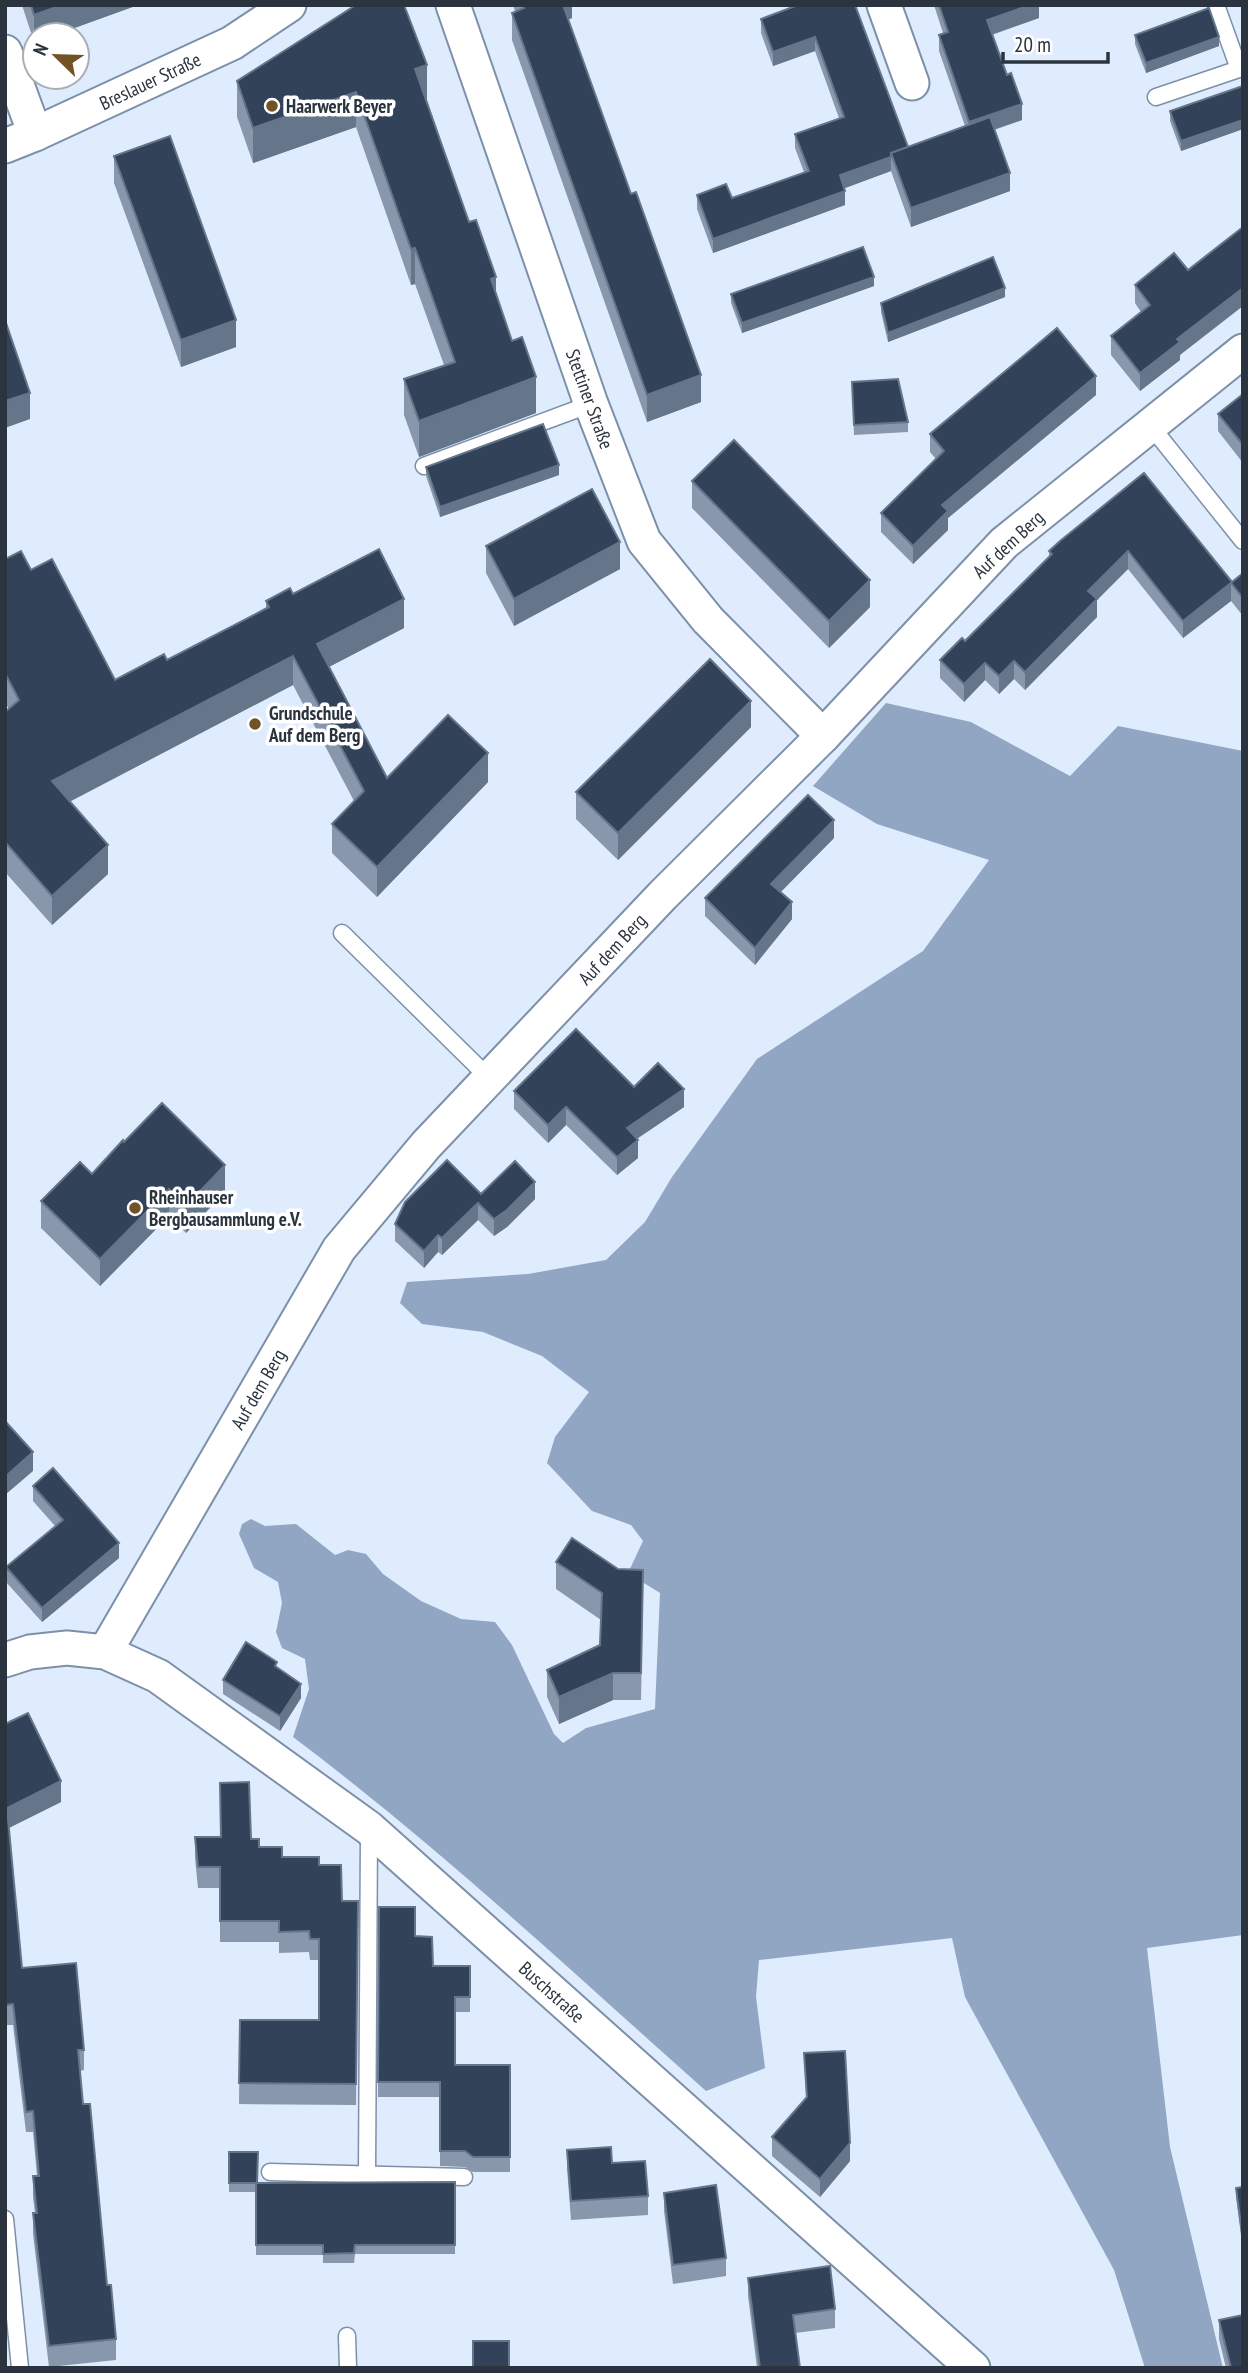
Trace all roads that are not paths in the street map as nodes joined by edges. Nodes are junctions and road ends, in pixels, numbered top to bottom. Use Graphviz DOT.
graph roads {
  1 [pos="289,5"];
  2 [pos="453,5"];
  3 [pos="884,5"];
  4 [pos="1216,5"];
  5 [pos="5,52"];
  6 [pos="912,83"];
  7 [pos="1156,97"];
  8 [pos="20,140"];
  9 [pos="1243,351"];
  10 [pos="591,404"];
  11 [pos="1150,425"];
  12 [pos="424,466"];
  13 [pos="1243,541"];
  14 [pos="822,736"];
  15 [pos="342,933"];
  16 [pos="489,1078"];
  17 [pos="105,1651"];
  18 [pos="5,1660"];
  19 [pos="369,1828"];
  20 [pos="270,2172"];
  21 [pos="367,2174"];
  22 [pos="464,2177"];
  23 [pos="5,2219"];
  24 [pos="347,2336"];
  25 [pos="20,2368"];
  26 [pos="348,2368"];
  27 [pos="973,2368"];
  1 -- 8 [label="street, Breslauer Straße"];
  2 -- 10 [label="street, Stettiner Straße"];
  3 -- 6 [label="street"];
  4 -- 7 [label="lane"];
  5 -- 8 [label="street"];
  9 -- 11 [label="street, Auf dem Berg"];
  10 -- 12 [label="lane"];
  10 -- 14 [label="street, Stettiner Straße"];
  11 -- 13 [label="lane"];
  11 -- 14 [label="street, Auf dem Berg"];
  14 -- 16 [label="street, Auf dem Berg"];
  15 -- 16 [label="lane"];
  16 -- 17 [label="street, Auf dem Berg"];
  17 -- 18 [label="street"];
  17 -- 19 [label="street, Buschstraße"];
  19 -- 21 [label="lane"];
  19 -- 27 [label="street, Buschstraße"];
  20 -- 21 [label="lane"];
  21 -- 22 [label="lane"];
  23 -- 25 [label="lane"];
  24 -- 26 [label="lane"];
}
